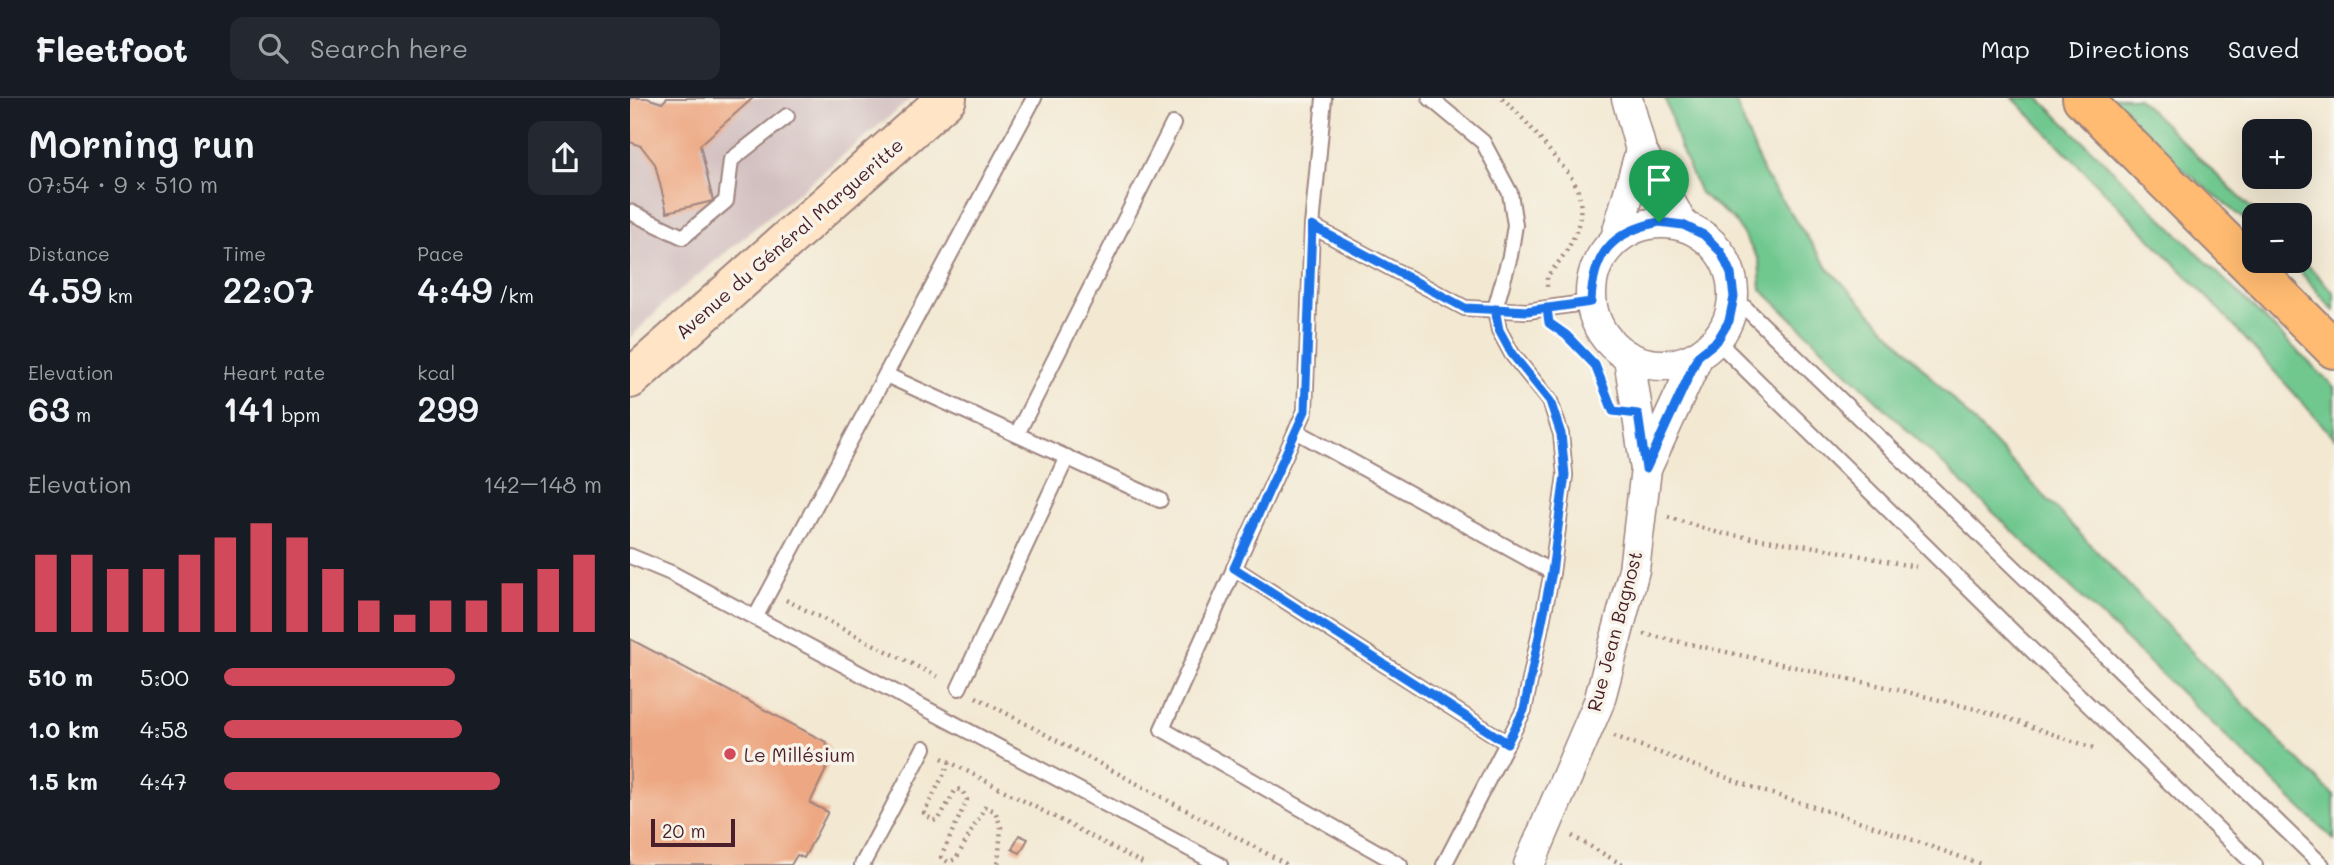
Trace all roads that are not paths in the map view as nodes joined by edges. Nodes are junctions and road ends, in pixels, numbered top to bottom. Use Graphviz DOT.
graph roads {
  1 [pos="947,98"];
  2 [pos="1034,98"];
  3 [pos="1324,98"];
  4 [pos="1430,98"];
  5 [pos="1627,98"];
  6 [pos="2082,98"];
  7 [pos="787,116"];
  8 [pos="1173,124"];
  9 [pos="1641,150"];
  10 [pos="630,212"];
  11 [pos="1683,225"];
  12 [pos="1312,226"];
  13 [pos="1616,239"];
  14 [pos="1734,297"];
  15 [pos="1591,302"];
  16 [pos="1495,309"];
  17 [pos="1707,349"];
  18 [pos="2334,349"];
  19 [pos="1629,358"];
  20 [pos="886,374"];
  21 [pos="631,377"];
  22 [pos="1296,431"];
  23 [pos="1017,434"];
  24 [pos="1067,457"];
  25 [pos="1646,469"];
  26 [pos="1160,500"];
  27 [pos="630,556"];
  28 [pos="1234,568"];
  29 [pos="1552,572"];
  30 [pos="755,618"];
  31 [pos="959,688"];
  32 [pos="1507,743"];
  33 [pos="924,748"];
  34 [pos="862,865"];
  35 [pos="1220,865"];
  36 [pos="1400,865"];
  37 [pos="1444,865"];
  38 [pos="1529,865"];
  39 [pos="2255,865"];
  40 [pos="2322,865"];
  1 -- 21 [label="street, Avenue du Général Margueritte"];
  2 -- 20 [label="lane"];
  3 -- 12 [label="lane"];
  4 -- 16 [label="lane"];
  5 -- 9 [label="street"];
  6 -- 18 [label="main road"];
  7 -- 10 [label="lane"];
  8 -- 23 [label="lane"];
  9 -- 11 [label="street"];
  9 -- 13 [label="street"];
  11 -- 13 [label="street"];
  11 -- 14 [label="street"];
  12 -- 16 [label="lane"];
  12 -- 22 [label="lane"];
  13 -- 15 [label="street"];
  14 -- 17 [label="street, Rue Jean Bagnost"];
  14 -- 40 [label="lane"];
  15 -- 16 [label="lane"];
  15 -- 19 [label="street"];
  16 -- 29 [label="lane"];
  17 -- 19 [label="street"];
  17 -- 25 [label="street, Rue Jean Bagnost"];
  17 -- 39 [label="lane"];
  19 -- 25 [label="street, Rue Jean Bagnost"];
  20 -- 23 [label="lane"];
  20 -- 30 [label="lane"];
  22 -- 28 [label="lane"];
  22 -- 29 [label="lane"];
  23 -- 24 [label="lane"];
  24 -- 26 [label="lane"];
  24 -- 31 [label="lane"];
  25 -- 38 [label="street, Rue Jean Bagnost"];
  27 -- 30 [label="lane"];
  28 -- 32 [label="lane"];
  28 -- 36 [label="lane"];
  29 -- 32 [label="lane"];
  30 -- 35 [label="lane"];
  32 -- 37 [label="lane"];
  33 -- 34 [label="lane"];
}
